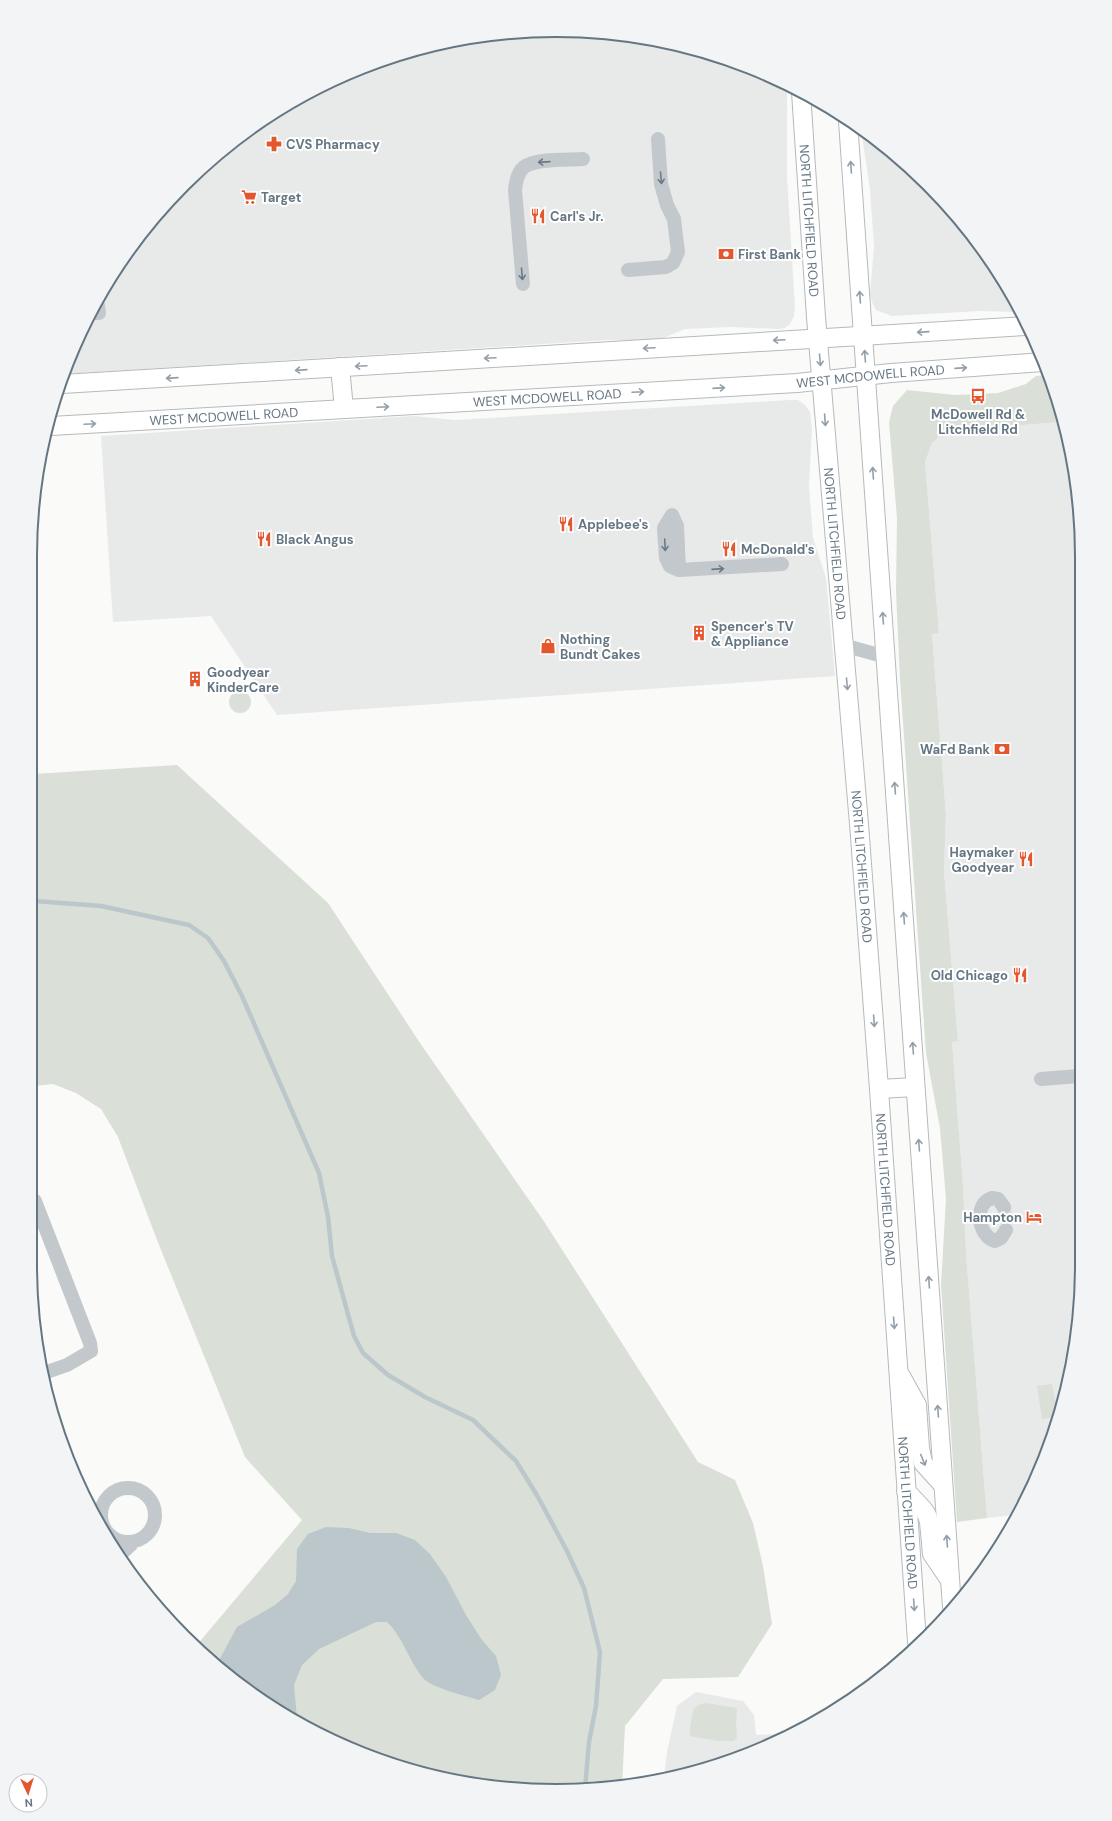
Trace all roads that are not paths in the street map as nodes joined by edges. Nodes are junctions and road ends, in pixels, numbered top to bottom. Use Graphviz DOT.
graph roads {
  1 [pos="803,100"];
  2 [pos="848,127"];
  3 [pos="658,139"];
  4 [pos="583,159"];
  5 [pos="628,270"];
  6 [pos="523,284"];
  7 [pos="1021,326"];
  8 [pos="864,336"];
  9 [pos="818,338"];
  10 [pos="1037,362"];
  11 [pos="340,367"];
  12 [pos="866,376"];
  13 [pos="822,381"];
  14 [pos="67,384"];
  15 [pos="344,409"];
  16 [pos="54,426"];
  17 [pos="672,515"];
  18 [pos="782,564"];
  19 [pos="843,645"];
  20 [pos="886,657"];
  21 [pos="1075,1076"];
  22 [pos="1041,1079"];
  23 [pos="915,1087"];
  24 [pos="879,1089"];
  25 [pos="1004,1207"];
  26 [pos="37,1209"];
  27 [pos="1006,1230"];
  28 [pos="898,1370"];
  29 [pos="48,1371"];
  30 [pos="943,1485"];
  31 [pos="906,1491"];
  32 [pos="101,1513"];
  33 [pos="116,1539"];
  34 [pos="135,1541"];
  35 [pos="123,1551"];
  36 [pos="950,1580"];
  37 [pos="952,1600"];
  38 [pos="917,1638"];
  1 -- 9 [label="main road, NORTH LITCHFIELD ROAD"];
  8 -- 2 [label="main road, one-way"];
  3 -- 5 [label="street, one-way"];
  4 -- 6 [label="street, one-way"];
  7 -- 8 [label="main road, one-way"];
  8 -- 9 [label="main road"];
  12 -- 8 [label="main road, one-way"];
  9 -- 11 [label="main road, one-way"];
  9 -- 13 [label="main road, NORTH LITCHFIELD ROAD, one-way"];
  12 -- 10 [label="main road, WEST MCDOWELL ROAD, one-way"];
  11 -- 14 [label="main road, one-way"];
  11 -- 15 [label="main road"];
  12 -- 13 [label="main road, WEST MCDOWELL ROAD"];
  20 -- 12 [label="main road, one-way"];
  15 -- 13 [label="main road, WEST MCDOWELL ROAD, one-way"];
  13 -- 19 [label="main road, NORTH LITCHFIELD ROAD, one-way"];
  16 -- 15 [label="main road, WEST MCDOWELL ROAD, one-way"];
  17 -- 18 [label="street, one-way"];
  19 -- 20 [label="street"];
  19 -- 24 [label="main road, NORTH LITCHFIELD ROAD, one-way"];
  23 -- 20 [label="main road, one-way"];
  21 -- 22 [label="street"];
  23 -- 24 [label="main road"];
  30 -- 23 [label="main road, one-way"];
  24 -- 28 [label="main road, NORTH LITCHFIELD ROAD, one-way"];
  25 -- 27 [label="street"];
  26 -- 29 [label="street"];
  28 -- 30 [label="main road, one-way"];
  28 -- 31 [label="main road, NORTH LITCHFIELD ROAD"];
  36 -- 30 [label="main road, one-way"];
  31 -- 36 [label="main road"];
  31 -- 38 [label="main road, NORTH LITCHFIELD ROAD, one-way"];
  32 -- 34 [label="street"];
  33 -- 34 [label="street"];
  34 -- 35 [label="street"];
  36 -- 37 [label="main road"];
}
